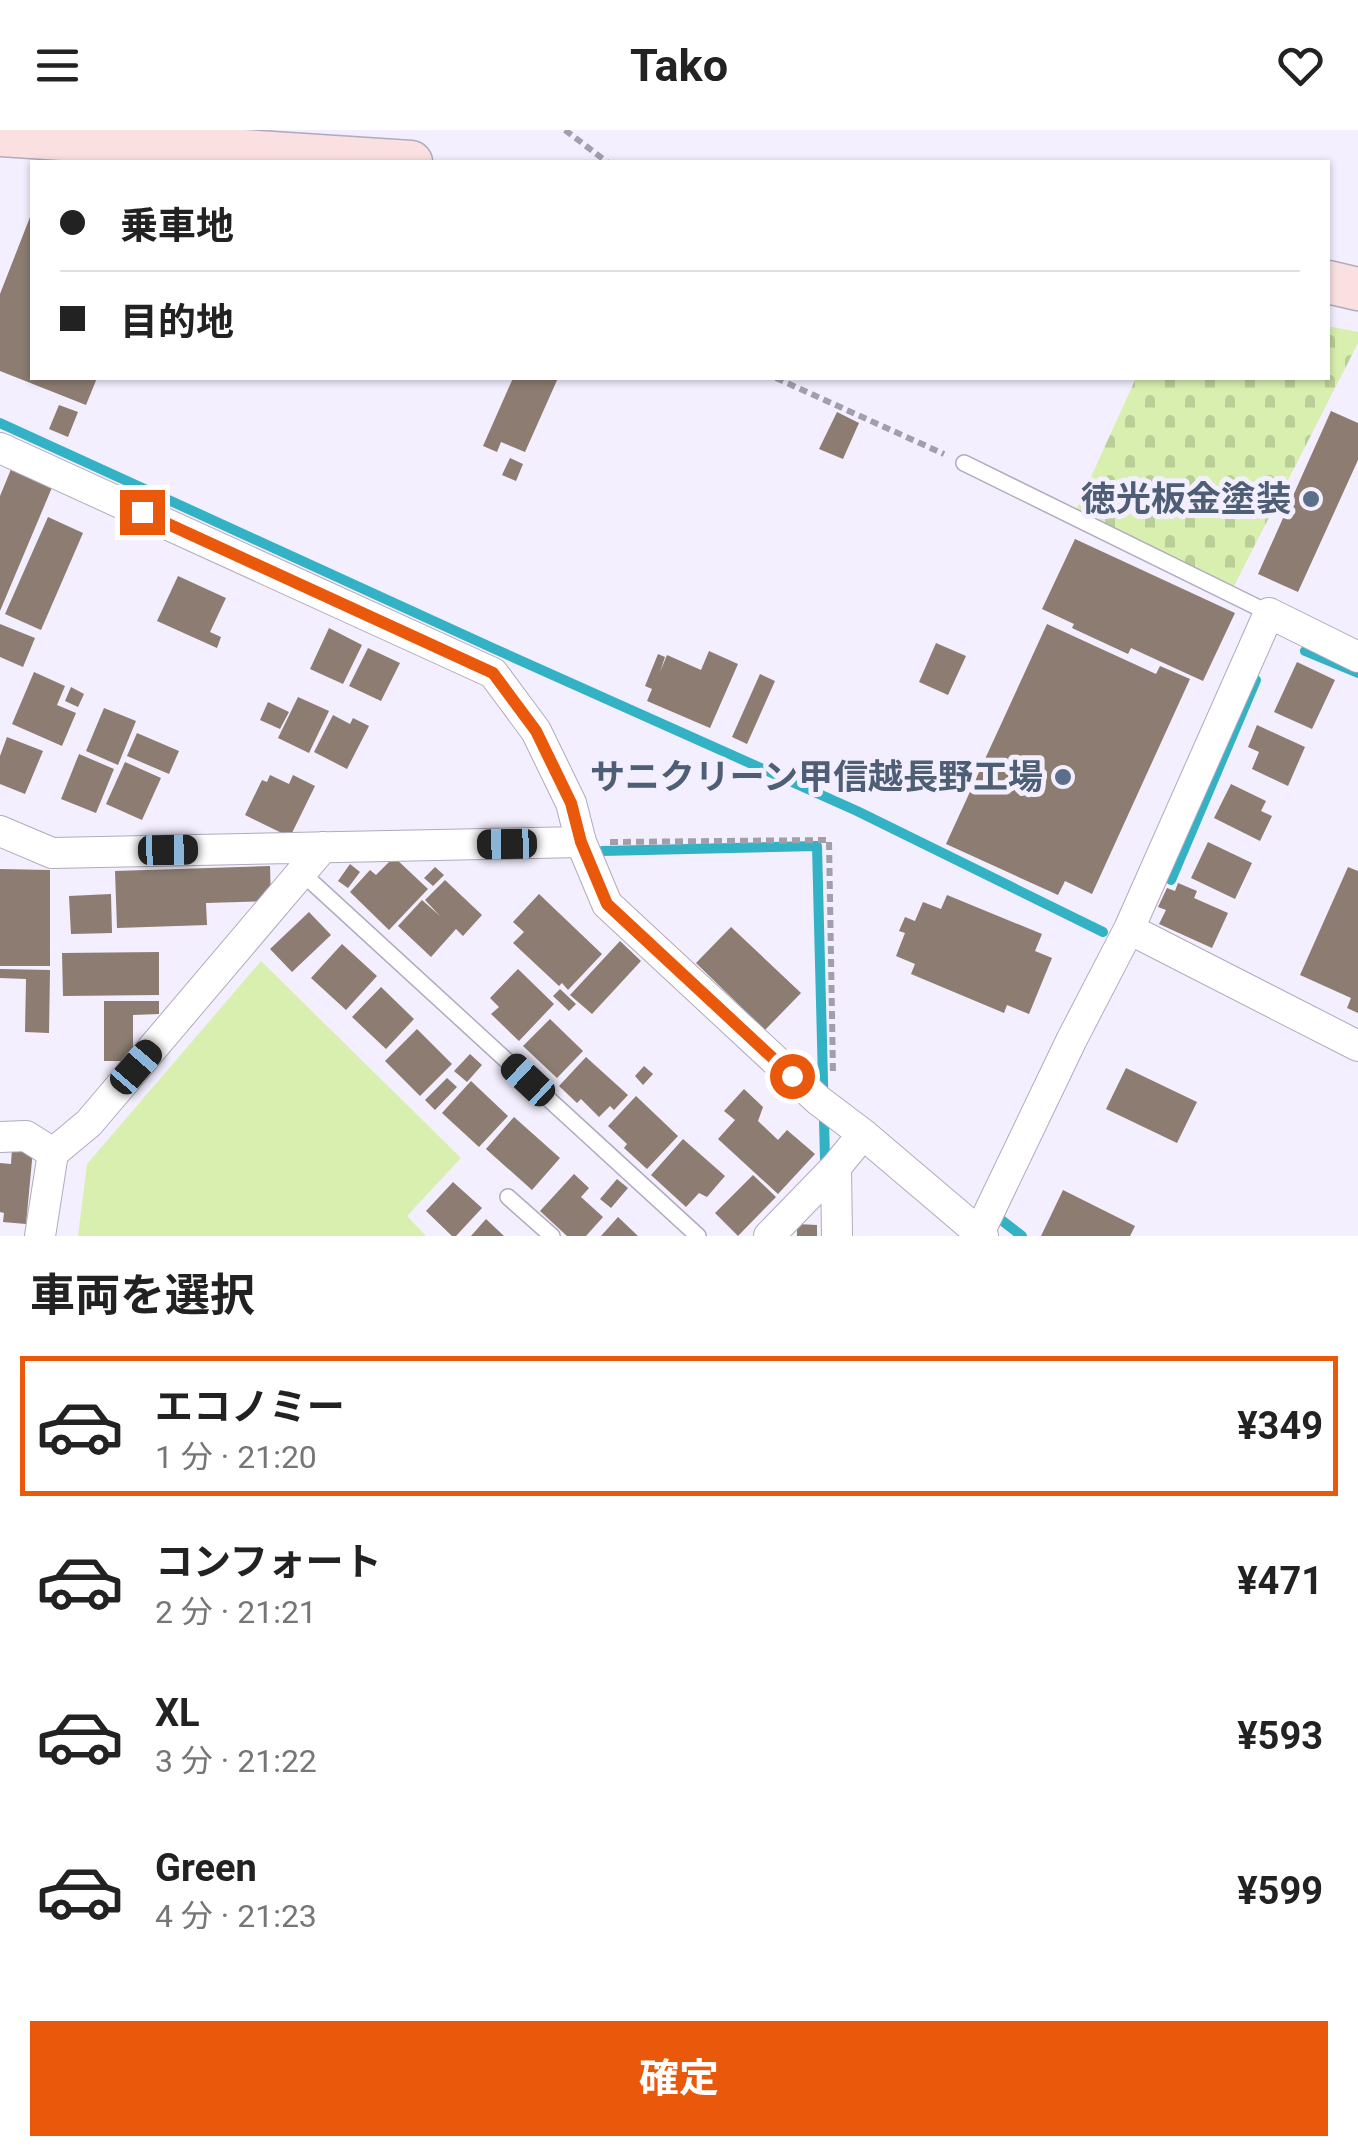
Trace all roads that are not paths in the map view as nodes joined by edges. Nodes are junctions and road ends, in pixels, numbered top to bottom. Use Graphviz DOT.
graph roads {
  1 [pos="0,135"];
  2 [pos="381,160"];
  3 [pos="1330,282"];
  4 [pos="1358,288"];
  5 [pos="0,448"];
  6 [pos="964,463"];
  7 [pos="1269,613"];
  8 [pos="1358,657"];
  9 [pos="0,831"];
  10 [pos="581,842"];
  11 [pos="323,847"];
  12 [pos="302,873"];
  13 [pos="1129,929"];
  14 [pos="1358,1046"];
  15 [pos="863,1134"];
  16 [pos="0,1137"];
  17 [pos="53,1153"];
  18 [pos="836,1166"];
  19 [pos="508,1196"];
  20 [pos="981,1234"];
  21 [pos="40,1236"];
  22 [pos="552,1236"];
  23 [pos="698,1236"];
  24 [pos="769,1236"];
  25 [pos="837,1236"];
  1 -- 2 [label="street"];
  3 -- 4 [label="street"];
  5 -- 10 [label="street"];
  6 -- 7 [label="lane"];
  7 -- 8 [label="street"];
  7 -- 13 [label="street"];
  9 -- 11 [label="street"];
  10 -- 11 [label="street"];
  10 -- 15 [label="street"];
  11 -- 12 [label="street"];
  12 -- 17 [label="street"];
  12 -- 23 [label="lane"];
  13 -- 14 [label="street"];
  13 -- 20 [label="street"];
  15 -- 18 [label="street"];
  15 -- 20 [label="street"];
  16 -- 17 [label="street"];
  17 -- 21 [label="street"];
  18 -- 24 [label="street"];
  18 -- 25 [label="street"];
  19 -- 22 [label="lane"];
}
